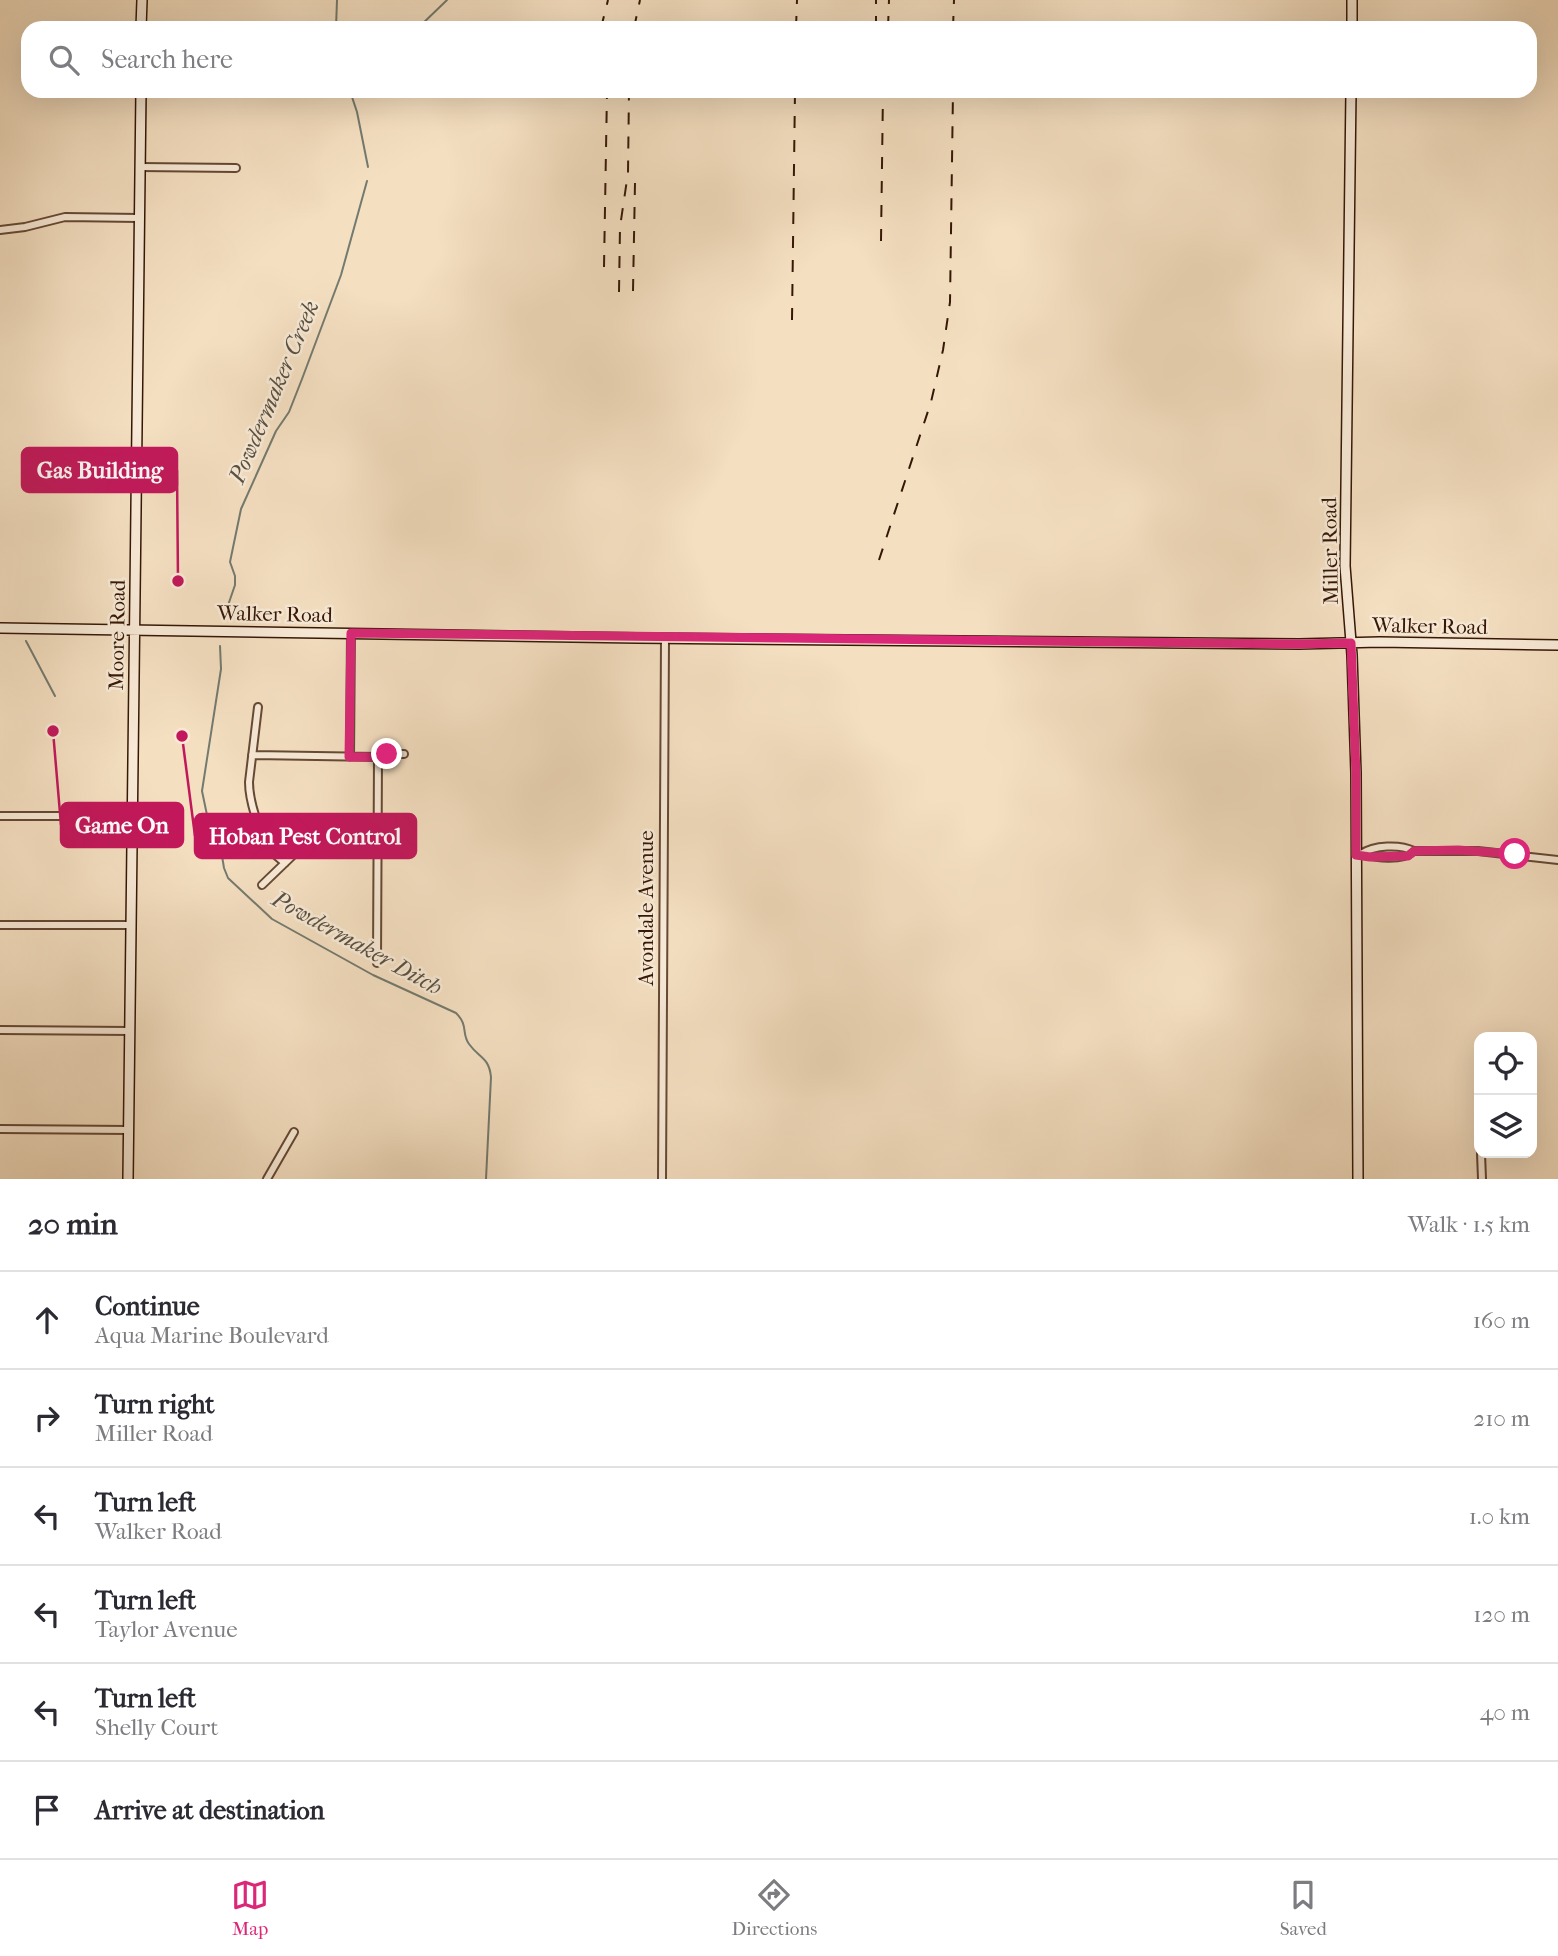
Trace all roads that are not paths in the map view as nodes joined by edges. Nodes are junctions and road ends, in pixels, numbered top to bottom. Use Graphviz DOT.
graph roads {
  1 [pos="142,0"];
  2 [pos="1352,0"];
  3 [pos="141,21"];
  4 [pos="1352,21"];
  5 [pos="141,98"];
  6 [pos="1351,98"];
  7 [pos="140,167"];
  8 [pos="236,168"];
  9 [pos="139,218"];
  10 [pos="0,230"];
  11 [pos="0,628"];
  12 [pos="135,629"];
  13 [pos="351,633"];
  14 [pos="665,638"];
  15 [pos="1351,643"];
  16 [pos="1558,645"];
  17 [pos="258,707"];
  18 [pos="404,754"];
  19 [pos="252,755"];
  20 [pos="349,757"];
  21 [pos="378,757"];
  22 [pos="0,816"];
  23 [pos="133,816"];
  24 [pos="378,825"];
  25 [pos="1359,854"];
  26 [pos="1558,860"];
  27 [pos="285,863"];
  28 [pos="262,886"];
  29 [pos="0,925"];
  30 [pos="131,925"];
  31 [pos="377,963"];
  32 [pos="0,1030"];
  33 [pos="130,1031"];
  34 [pos="0,1129"];
  35 [pos="129,1130"];
  36 [pos="295,1132"];
  37 [pos="1482,1158"];
  38 [pos="128,1179"];
  39 [pos="267,1179"];
  40 [pos="662,1179"];
  41 [pos="1357,1179"];
  42 [pos="1482,1179"];
  1 -- 3 [label="street"];
  2 -- 4 [label="street"];
  5 -- 7 [label="street, Moore Road"];
  6 -- 15 [label="street, Miller Road"];
  7 -- 8 [label="street"];
  7 -- 9 [label="street, Moore Road"];
  9 -- 10 [label="street"];
  9 -- 12 [label="street, Moore Road"];
  11 -- 12 [label="street, Walker Road"];
  12 -- 13 [label="street, Walker Road"];
  12 -- 23 [label="street, Moore Road"];
  13 -- 14 [label="street, Walker Road"];
  13 -- 20 [label="street"];
  14 -- 15 [label="street, Walker Road"];
  14 -- 40 [label="street, Avondale Avenue"];
  15 -- 16 [label="street, Walker Road"];
  15 -- 25 [label="street, Miller Road"];
  17 -- 19 [label="street"];
  18 -- 21 [label="street"];
  19 -- 20 [label="street"];
  19 -- 27 [label="street"];
  20 -- 21 [label="street"];
  21 -- 24 [label="street"];
  22 -- 23 [label="street"];
  23 -- 30 [label="street, Moore Road"];
  24 -- 27 [label="street"];
  24 -- 31 [label="street"];
  25 -- 26 [label="street"];
  25 -- 41 [label="street, Miller Road"];
  27 -- 28 [label="street"];
  29 -- 30 [label="street"];
  30 -- 33 [label="street, Moore Road"];
  32 -- 33 [label="street"];
  33 -- 35 [label="street, Moore Road"];
  34 -- 35 [label="street"];
  35 -- 38 [label="street, Moore Road"];
  36 -- 39 [label="street"];
  37 -- 42 [label="street"];
}
